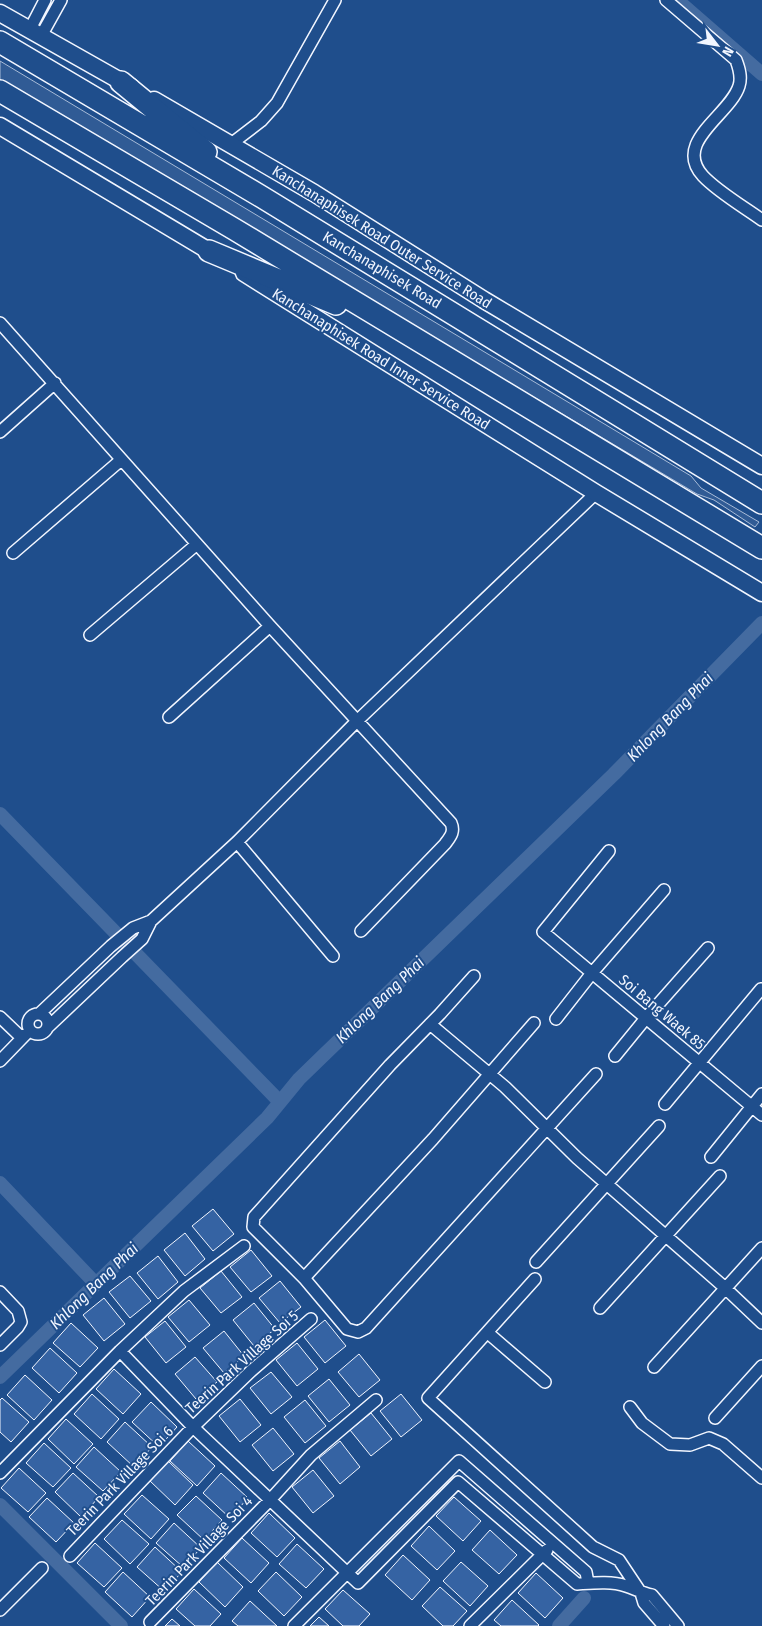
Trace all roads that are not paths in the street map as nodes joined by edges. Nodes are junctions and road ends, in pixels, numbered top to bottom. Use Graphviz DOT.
graph roads {
  1 [pos="45,0"];
  2 [pos="62,0"];
  3 [pos="335,0"];
  4 [pos="666,0"];
  5 [pos="0,13"];
  6 [pos="36,33"];
  7 [pos="0,42"];
  8 [pos="121,82"];
  9 [pos="0,91"];
  10 [pos="0,126"];
  11 [pos="232,144"];
  12 [pos="262,197"];
  13 [pos="762,220"];
  14 [pos="209,251"];
  15 [pos="0,323"];
  16 [pos="399,329"];
  17 [pos="55,383"];
  18 [pos="0,432"];
  19 [pos="121,460"];
  20 [pos="762,466"];
  21 [pos="596,493"];
  22 [pos="761,502"];
  23 [pos="197,544"];
  24 [pos="762,548"];
  25 [pos="13,553"];
  26 [pos="762,593"];
  27 [pos="270,626"];
  28 [pos="90,634"];
  29 [pos="169,717"];
  30 [pos="357,721"];
  31 [pos="237,842"];
  32 [pos="609,851"];
  33 [pos="664,890"];
  34 [pos="151,921"];
  35 [pos="361,931"];
  36 [pos="708,948"];
  37 [pos="333,956"];
  38 [pos="89,966"];
  39 [pos="592,973"];
  40 [pos="474,976"];
  41 [pos="99,978"];
  42 [pos="761,989"];
  43 [pos="39,1014"];
  44 [pos="0,1017"];
  45 [pos="646,1018"];
  46 [pos="556,1019"];
  47 [pos="534,1023"];
  48 [pos="430,1024"];
  49 [pos="47,1028"];
  50 [pos="26,1034"];
  51 [pos="615,1056"];
  52 [pos="0,1061"];
  53 [pos="699,1062"];
  54 [pos="490,1074"];
  55 [pos="596,1074"];
  56 [pos="762,1094"];
  57 [pos="665,1104"];
  58 [pos="752,1106"];
  59 [pos="762,1114"];
  60 [pos="659,1126"];
  61 [pos="547,1128"];
  62 [pos="711,1157"];
  63 [pos="720,1176"];
  64 [pos="607,1183"];
  65 [pos="666,1235"];
  66 [pos="244,1246"];
  67 [pos="762,1248"];
  68 [pos="536,1262"];
  69 [pos="304,1278"];
  70 [pos="535,1279"];
  71 [pos="726,1288"];
  72 [pos="0,1292"];
  73 [pos="600,1308"];
  74 [pos="311,1319"];
  75 [pos="762,1323"];
  76 [pos="488,1333"];
  77 [pos="0,1346"];
  78 [pos="120,1351"];
  79 [pos="762,1366"];
  80 [pos="654,1368"];
  81 [pos="545,1382"];
  82 [pos="376,1400"];
  83 [pos="630,1407"];
  84 [pos="715,1418"];
  85 [pos="193,1427"];
  86 [pos="0,1472"];
  87 [pos="762,1478"];
  88 [pos="270,1500"];
  89 [pos="399,1521"];
  90 [pos="409,1531"];
  91 [pos="553,1543"];
  92 [pos="542,1554"];
  93 [pos="70,1556"];
  94 [pos="42,1568"];
  95 [pos="347,1573"];
  96 [pos="588,1583"];
  97 [pos="642,1593"];
  98 [pos="0,1610"];
  99 [pos="150,1622"];
  100 [pos="294,1626"];
  101 [pos="470,1626"];
  102 [pos="664,1626"];
  103 [pos="678,1626"];
  1 -- 6 [label="street"];
  2 -- 6 [label="street"];
  3 -- 11 [label="street"];
  4 -- 13 [label="street"];
  5 -- 6 [label="main road, Kanchanaphisek Road Outer Service Road"];
  6 -- 8 [label="main road, Kanchanaphisek Road Outer Service Road"];
  7 -- 12 [label="highway, Kanchanaphisek Road"];
  8 -- 11 [label="main road, Kanchanaphisek Road Outer Service Road"];
  8 -- 12 [label="highway"];
  9 -- 16 [label="highway"];
  10 -- 14 [label="main road, Kanchanaphisek Road Inner Service Road"];
  11 -- 20 [label="main road, Kanchanaphisek Road Outer Service Road"];
  12 -- 22 [label="highway, Kanchanaphisek Road"];
  14 -- 16 [label="highway"];
  14 -- 21 [label="main road, Kanchanaphisek Road Inner Service Road"];
  15 -- 17 [label="street"];
  16 -- 24 [label="highway"];
  17 -- 18 [label="street"];
  17 -- 19 [label="street"];
  19 -- 23 [label="street"];
  19 -- 25 [label="street"];
  21 -- 26 [label="main road, Kanchanaphisek Road Inner Service Road"];
  21 -- 30 [label="street"];
  23 -- 27 [label="street"];
  23 -- 28 [label="street"];
  27 -- 29 [label="street"];
  27 -- 30 [label="street"];
  30 -- 31 [label="street"];
  30 -- 35 [label="street"];
  31 -- 34 [label="street"];
  31 -- 37 [label="street"];
  32 -- 39 [label="street, Soi Bang Waek 85"];
  33 -- 39 [label="street"];
  34 -- 38 [label="street"];
  34 -- 41 [label="street"];
  36 -- 45 [label="street"];
  38 -- 41 [label="street"];
  38 -- 43 [label="street"];
  39 -- 45 [label="street, Soi Bang Waek 85"];
  39 -- 46 [label="street"];
  40 -- 48 [label="street"];
  41 -- 49 [label="street"];
  42 -- 53 [label="street"];
  43 -- 49 [label="street"];
  43 -- 50 [label="street"];
  44 -- 50 [label="street"];
  45 -- 51 [label="street"];
  45 -- 53 [label="street, Soi Bang Waek 85"];
  47 -- 54 [label="street"];
  48 -- 54 [label="street"];
  48 -- 69 [label="street"];
  49 -- 50 [label="street"];
  50 -- 52 [label="street"];
  53 -- 57 [label="street"];
  53 -- 58 [label="street, Soi Bang Waek 85"];
  54 -- 61 [label="street"];
  54 -- 69 [label="street"];
  55 -- 61 [label="street"];
  56 -- 58 [label="street"];
  58 -- 59 [label="street, Soi Bang Waek 85"];
  58 -- 62 [label="street"];
  60 -- 64 [label="street"];
  61 -- 64 [label="street"];
  61 -- 69 [label="street"];
  63 -- 65 [label="street"];
  64 -- 65 [label="street"];
  64 -- 68 [label="street"];
  65 -- 71 [label="street"];
  65 -- 73 [label="street"];
  66 -- 78 [label="street"];
  67 -- 71 [label="street"];
  70 -- 76 [label="street"];
  71 -- 75 [label="street"];
  71 -- 80 [label="street"];
  72 -- 77 [label="street"];
  74 -- 85 [label="street, Teerin Park Village Soi 5"];
  76 -- 81 [label="street"];
  76 -- 97 [label="street"];
  78 -- 85 [label="street"];
  78 -- 86 [label="street"];
  79 -- 84 [label="street"];
  82 -- 88 [label="street, Teerin Park Village Soi 4"];
  83 -- 87 [label="street"];
  85 -- 88 [label="street"];
  85 -- 93 [label="street, Teerin Park Village Soi 6"];
  88 -- 95 [label="street"];
  88 -- 99 [label="street, Teerin Park Village Soi 4"];
  89 -- 90 [label="street"];
  89 -- 91 [label="street"];
  89 -- 95 [label="street"];
  90 -- 92 [label="street"];
  90 -- 95 [label="street"];
  91 -- 92 [label="street"];
  91 -- 96 [label="street"];
  92 -- 96 [label="street"];
  92 -- 101 [label="street"];
  94 -- 98 [label="street"];
  95 -- 100 [label="street"];
  96 -- 97 [label="street"];
  97 -- 102 [label="street"];
  97 -- 103 [label="street"];
}
